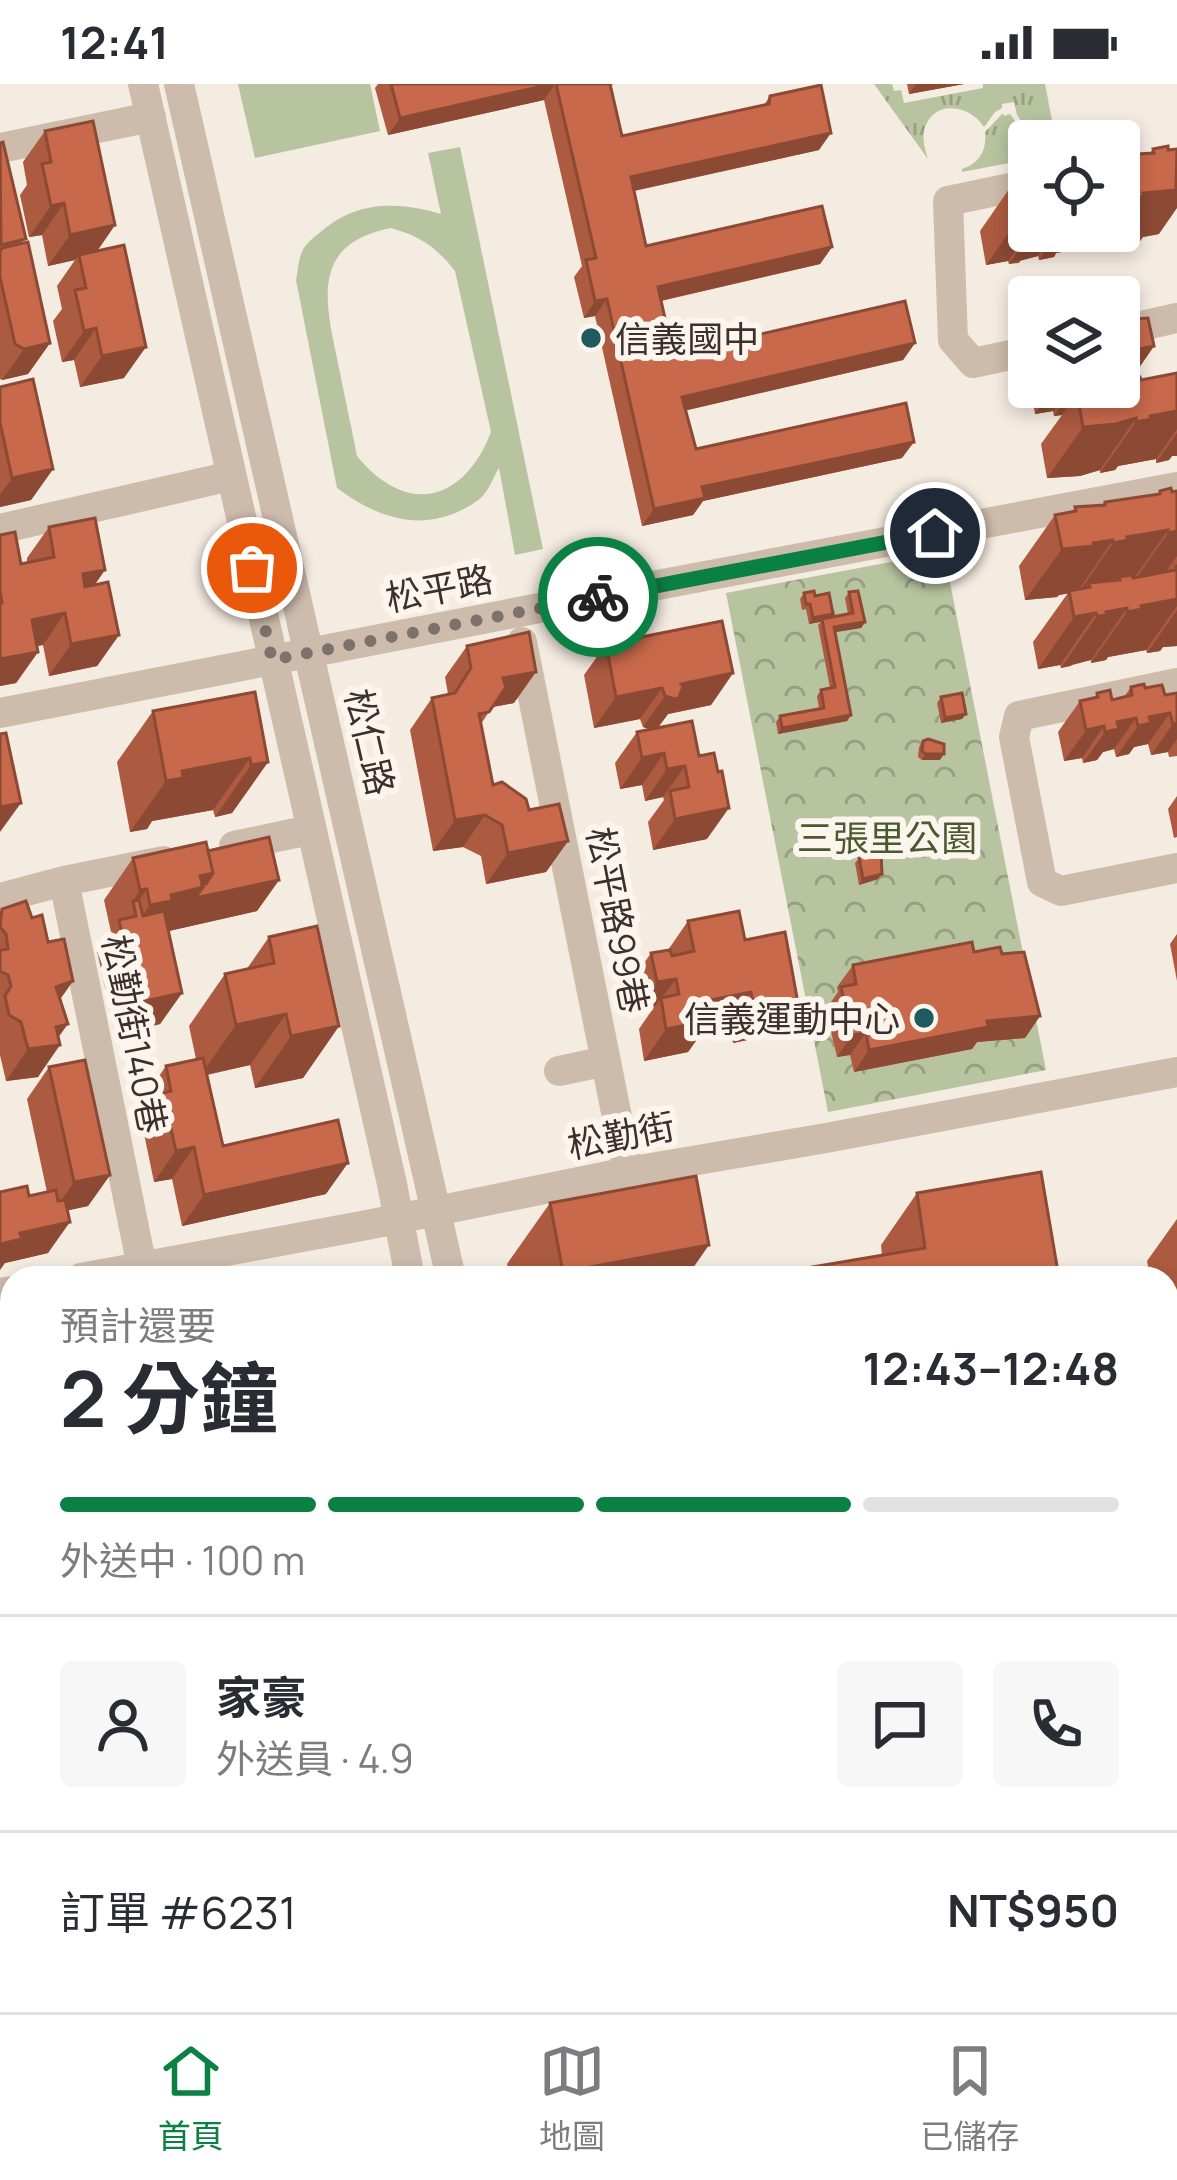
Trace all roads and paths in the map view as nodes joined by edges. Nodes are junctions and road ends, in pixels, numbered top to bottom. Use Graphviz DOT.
graph roads {
  1 [pos="143,84"];
  2 [pos="179,84"];
  3 [pos="151,117"];
  4 [pos="0,148"];
  5 [pos="1008,188"];
  6 [pos="1177,318"];
  7 [pos="1140,326"];
  8 [pos="1008,356"];
  9 [pos="231,476"];
  10 [pos="1177,487"];
  11 [pos="0,529"];
  12 [pos="516,613"];
  13 [pos="310,652"];
  14 [pos="272,660"];
  15 [pos="1177,683"];
  16 [pos="0,713"];
  17 [pos="310,830"];
  18 [pos="1177,868"];
  19 [pos="64,881"];
  20 [pos="0,898"];
  21 [pos="606,1061"];
  22 [pos="559,1071"];
  23 [pos="1177,1072"];
  24 [pos="628,1172"];
  25 [pos="436,1211"];
  26 [pos="397,1219"];
  27 [pos="142,1266"];
  28 [pos="147,1266"];
  29 [pos="407,1266"];
  30 [pos="449,1266"];
  1 -- 3 [label="street"];
  2 -- 13 [label="street, 松仁路"];
  3 -- 4 [label="street"];
  3 -- 9 [label="street"];
  5 -- 8 [label="street"];
  6 -- 7 [label="street"];
  9 -- 11 [label="street"];
  9 -- 14 [label="street"];
  10 -- 12 [label="street, 松平路"];
  12 -- 13 [label="street, 松平路"];
  12 -- 21 [label="street, 松平路99巷"];
  13 -- 14 [label="street, 松平路"];
  13 -- 25 [label="street, 松仁路"];
  14 -- 16 [label="street, 松平路"];
  14 -- 17 [label="street"];
  15 -- 18 [label="street"];
  17 -- 19 [label="street"];
  17 -- 26 [label="street"];
  19 -- 20 [label="street"];
  19 -- 27 [label="street, 松勤街140巷"];
  21 -- 22 [label="street"];
  21 -- 24 [label="street, 松平路99巷"];
  23 -- 24 [label="street, 松勤街"];
  24 -- 25 [label="street, 松勤街"];
  25 -- 26 [label="street, 松勤街"];
  25 -- 30 [label="street, 松仁路"];
  26 -- 28 [label="street, 松勤街"];
  26 -- 29 [label="street"];
}
